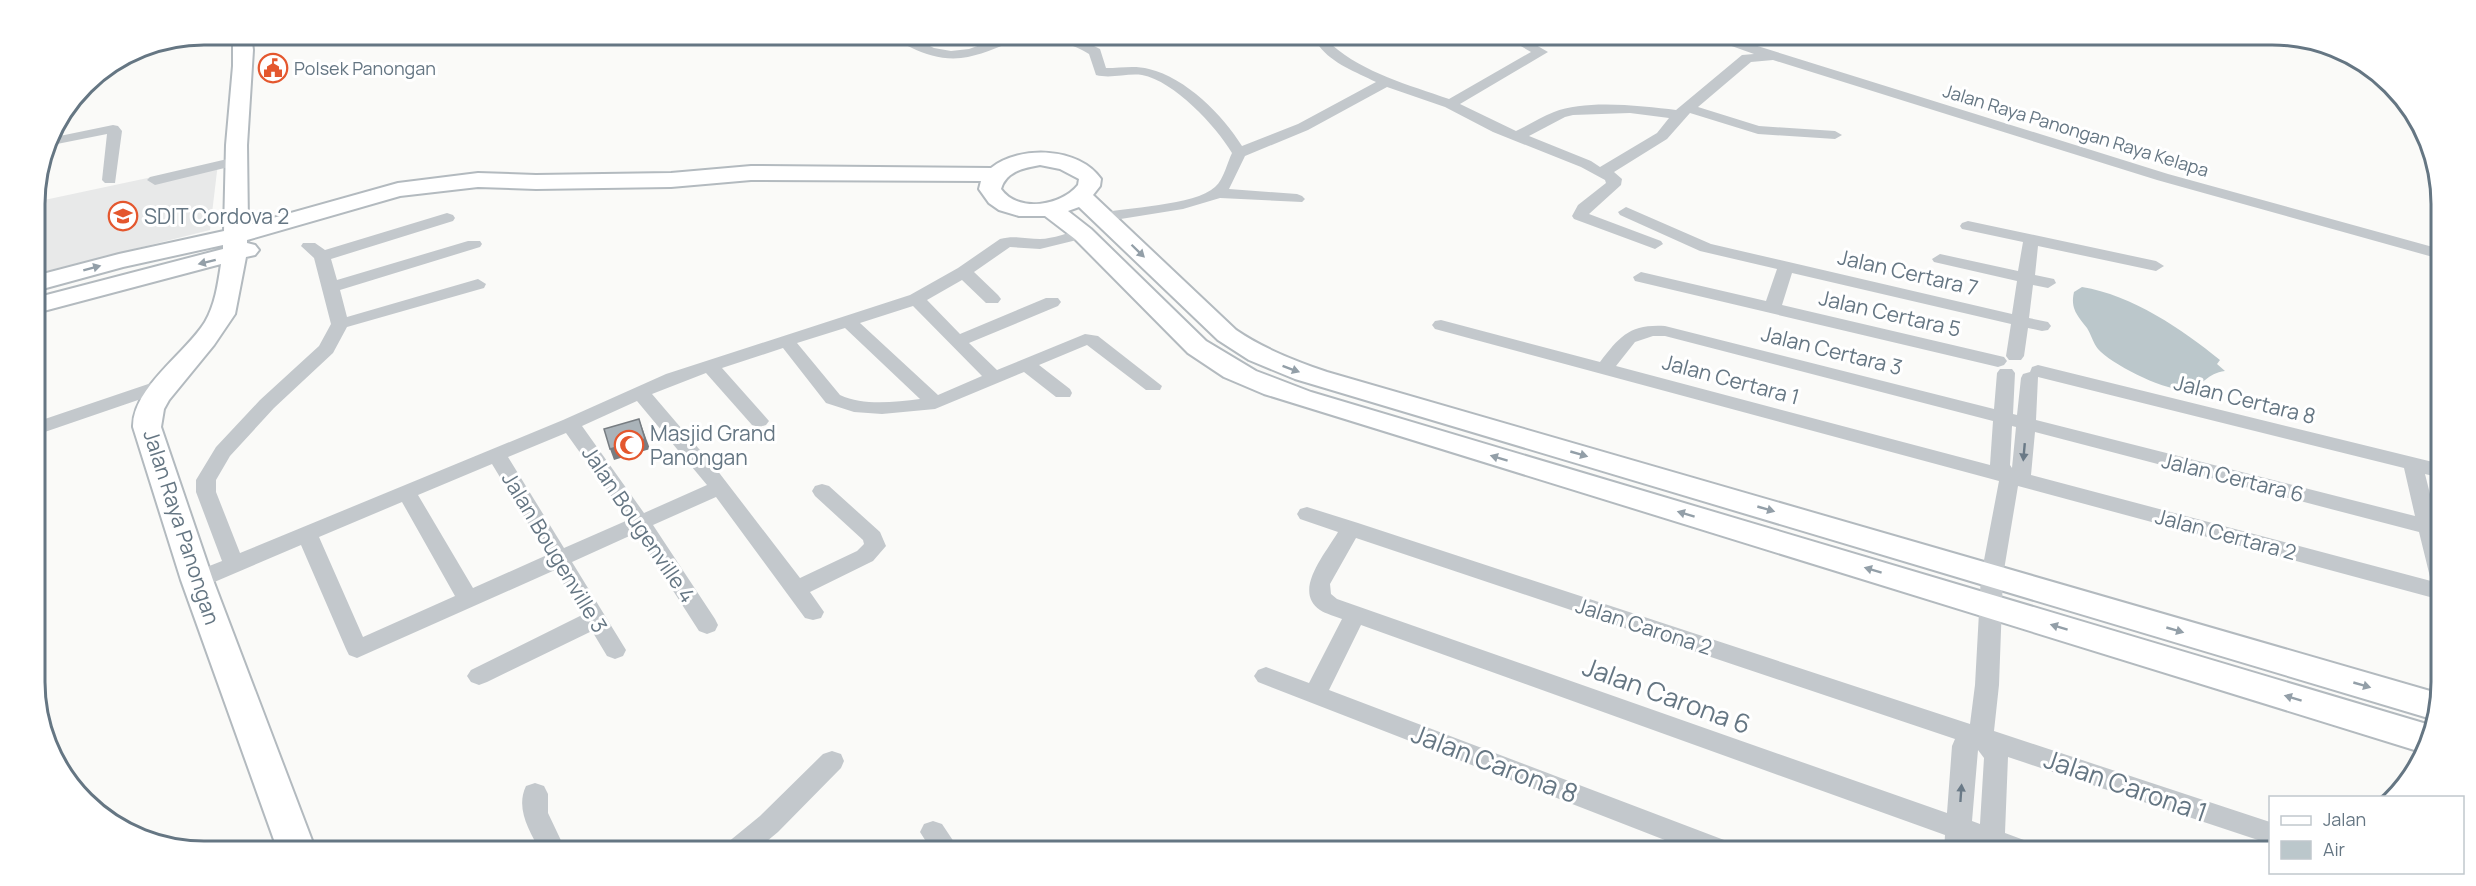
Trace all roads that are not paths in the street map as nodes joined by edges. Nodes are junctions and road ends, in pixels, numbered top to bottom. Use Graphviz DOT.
graph roads {
  1 [pos="242,45"];
  2 [pos="919,45"];
  3 [pos="992,45"];
  4 [pos="1081,45"];
  5 [pos="1325,45"];
  6 [pos="1527,45"];
  7 [pos="1739,45"];
  8 [pos="1774,56"];
  9 [pos="1386,82"];
  10 [pos="1450,104"];
  11 [pos="1683,111"];
  12 [pos="1834,135"];
  13 [pos="1518,136"];
  14 [pos="58,140"];
  15 [pos="1239,153"];
  16 [pos="236,162"];
  17 [pos="1603,172"];
  18 [pos="110,180"];
  19 [pos="155,180"];
  20 [pos="993,182"];
  21 [pos="1218,193"];
  22 [pos="1081,196"];
  23 [pos="1297,199"];
  24 [pos="1050,208"];
  25 [pos="1626,212"];
  26 [pos="447,218"];
  27 [pos="1093,226"];
  28 [pos="1968,226"];
  29 [pos="2031,240"];
  30 [pos="474,244"];
  31 [pos="1655,244"];
  32 [pos="235,245"];
  33 [pos="2431,253"];
  34 [pos="1940,259"];
  35 [pos="2156,266"];
  36 [pos="1786,267"];
  37 [pos="964,272"];
  38 [pos="1641,277"];
  39 [pos="2026,278"];
  40 [pos="45,281"];
  41 [pos="2048,283"];
  42 [pos="478,284"];
  43 [pos="330,288"];
  44 [pos="916,299"];
  45 [pos="992,299"];
  46 [pos="1052,302"];
  47 [pos="45,303"];
  48 [pos="1772,308"];
  49 [pos="848,321"];
  50 [pos="2020,321"];
  51 [pos="340,324"];
  52 [pos="1441,325"];
  53 [pos="2042,326"];
  54 [pos="786,341"];
  55 [pos="958,341"];
  56 [pos="2006,364"];
  57 [pos="709,365"];
  58 [pos="1027,365"];
  59 [pos="1605,368"];
  60 [pos="2034,375"];
  61 [pos="994,378"];
  62 [pos="170,383"];
  63 [pos="1153,387"];
  64 [pos="640,392"];
  65 [pos="1063,393"];
  66 [pos="935,403"];
  67 [pos="2002,417"];
  68 [pos="759,421"];
  69 [pos="2026,423"];
  70 [pos="570,424"];
  71 [pos="45,426"];
  72 [pos="496,454"];
  73 [pos="2413,464"];
  74 [pos="2431,468"];
  75 [pos="2010,477"];
  76 [pos="718,488"];
  77 [pos="822,491"];
  78 [pos="406,492"];
  79 [pos="1307,514"];
  80 [pos="2431,517"];
  81 [pos="640,522"];
  82 [pos="1351,528"];
  83 [pos="2431,528"];
  84 [pos="307,534"];
  85 [pos="559,560"];
  86 [pos="234,565"];
  87 [pos="197,580"];
  88 [pos="797,589"];
  89 [pos="2431,589"];
  90 [pos="1992,591"];
  91 [pos="468,599"];
  92 [pos="813,612"];
  93 [pos="1356,615"];
  94 [pos="595,619"];
  95 [pos="707,625"];
  96 [pos="615,650"];
  97 [pos="479,676"];
  98 [pos="1266,676"];
  99 [pos="1315,694"];
  100 [pos="2430,705"];
  101 [pos="1981,736"];
  102 [pos="2421,737"];
  103 [pos="832,761"];
  104 [pos="535,794"];
  105 [pos="2269,832"];
  106 [pos="1958,840"];
  107 [pos="293,841"];
  108 [pos="548,841"];
  109 [pos="749,841"];
  110 [pos="1697,841"];
  111 [pos="1991,841"];
  1 -- 16 [label="street, Jalan Raya Panongan"];
  2 -- 3 [label="street"];
  4 -- 15 [label="street"];
  5 -- 9 [label="street"];
  6 -- 10 [label="street"];
  7 -- 8 [label="street, Jalan Raya Panongan Raya Kelapa"];
  8 -- 11 [label="street"];
  8 -- 33 [label="street, Jalan Raya Panongan Raya Kelapa"];
  9 -- 10 [label="street"];
  9 -- 15 [label="street"];
  10 -- 13 [label="street"];
  11 -- 12 [label="street"];
  11 -- 13 [label="street"];
  11 -- 17 [label="street"];
  13 -- 17 [label="street"];
  14 -- 18 [label="street"];
  15 -- 21 [label="street"];
  16 -- 19 [label="street"];
  16 -- 32 [label="street, Jalan Raya Panongan"];
  17 -- 31 [label="street"];
  20 -- 22 [label="street"];
  20 -- 24 [label="street"];
  20 -- 32 [label="street"];
  21 -- 23 [label="street"];
  21 -- 27 [label="street"];
  22 -- 24 [label="street"];
  22 -- 27 [label="street"];
  24 -- 27 [label="street"];
  25 -- 36 [label="street, Jalan Certara 7"];
  26 -- 43 [label="street"];
  27 -- 37 [label="street"];
  27 -- 90 [label="street"];
  28 -- 29 [label="street"];
  29 -- 35 [label="street"];
  29 -- 39 [label="street"];
  30 -- 43 [label="street"];
  40 -- 32 [label="street, one-way"];
  32 -- 47 [label="street, one-way"];
  32 -- 62 [label="street, Jalan Raya Panongan"];
  34 -- 39 [label="street"];
  36 -- 48 [label="street"];
  36 -- 50 [label="street, Jalan Certara 7"];
  37 -- 44 [label="street"];
  37 -- 45 [label="street"];
  38 -- 48 [label="street, Jalan Certara 5"];
  39 -- 41 [label="street"];
  39 -- 50 [label="street"];
  42 -- 51 [label="street"];
  43 -- 51 [label="street"];
  44 -- 49 [label="street"];
  44 -- 55 [label="street"];
  46 -- 55 [label="street"];
  48 -- 56 [label="street, Jalan Certara 5"];
  49 -- 54 [label="street"];
  49 -- 66 [label="street"];
  50 -- 53 [label="street, Jalan Certara 7"];
  50 -- 56 [label="street"];
  51 -- 86 [label="street"];
  52 -- 59 [label="street, Jalan Certara 1"];
  54 -- 57 [label="street"];
  54 -- 66 [label="street"];
  55 -- 61 [label="street"];
  56 -- 60 [label="street, Jalan Certara 5"];
  56 -- 67 [label="street"];
  57 -- 64 [label="street"];
  57 -- 68 [label="street"];
  58 -- 61 [label="street"];
  58 -- 63 [label="street"];
  58 -- 65 [label="street"];
  59 -- 67 [label="street, Jalan Certara 3"];
  59 -- 75 [label="street, Jalan Certara 1"];
  60 -- 69 [label="street"];
  60 -- 73 [label="street, Jalan Certara 8"];
  61 -- 66 [label="street"];
  62 -- 71 [label="street"];
  62 -- 87 [label="street, Jalan Raya Panongan"];
  64 -- 70 [label="street"];
  64 -- 76 [label="street"];
  67 -- 69 [label="street, Jalan Certara 3"];
  67 -- 75 [label="street"];
  69 -- 75 [label="street, one-way"];
  69 -- 83 [label="street, Jalan Certara 6"];
  70 -- 72 [label="street"];
  70 -- 81 [label="street, Jalan Bougenville 4"];
  72 -- 78 [label="street"];
  72 -- 85 [label="street, Jalan Bougenville 3"];
  73 -- 74 [label="street, Jalan Certara 8"];
  73 -- 80 [label="street"];
  75 -- 89 [label="street, Jalan Certara 2"];
  75 -- 90 [label="street"];
  76 -- 81 [label="street"];
  76 -- 88 [label="street"];
  77 -- 88 [label="street"];
  78 -- 84 [label="street"];
  78 -- 91 [label="street"];
  79 -- 82 [label="street, Jalan Carona 2"];
  81 -- 85 [label="street"];
  81 -- 95 [label="street, Jalan Bougenville 4"];
  82 -- 93 [label="street, Jalan Carona 6"];
  82 -- 101 [label="street, Jalan Carona 2"];
  84 -- 86 [label="street"];
  84 -- 91 [label="street"];
  85 -- 91 [label="street"];
  85 -- 94 [label="street, Jalan Bougenville 3"];
  86 -- 87 [label="street"];
  87 -- 107 [label="street, Jalan Raya Panongan"];
  88 -- 92 [label="street"];
  90 -- 100 [label="street, one-way"];
  90 -- 101 [label="street"];
  102 -- 90 [label="street, one-way"];
  93 -- 99 [label="street"];
  93 -- 106 [label="street, Jalan Carona 6"];
  94 -- 96 [label="street, Jalan Bougenville 3"];
  94 -- 97 [label="street"];
  98 -- 99 [label="street, Jalan Carona 8"];
  99 -- 110 [label="street, Jalan Carona 8"];
  101 -- 105 [label="street, Jalan Carona 1"];
  106 -- 101 [label="street, one-way"];
  101 -- 111 [label="street"];
  103 -- 109 [label="street"];
  104 -- 108 [label="street"];
}
